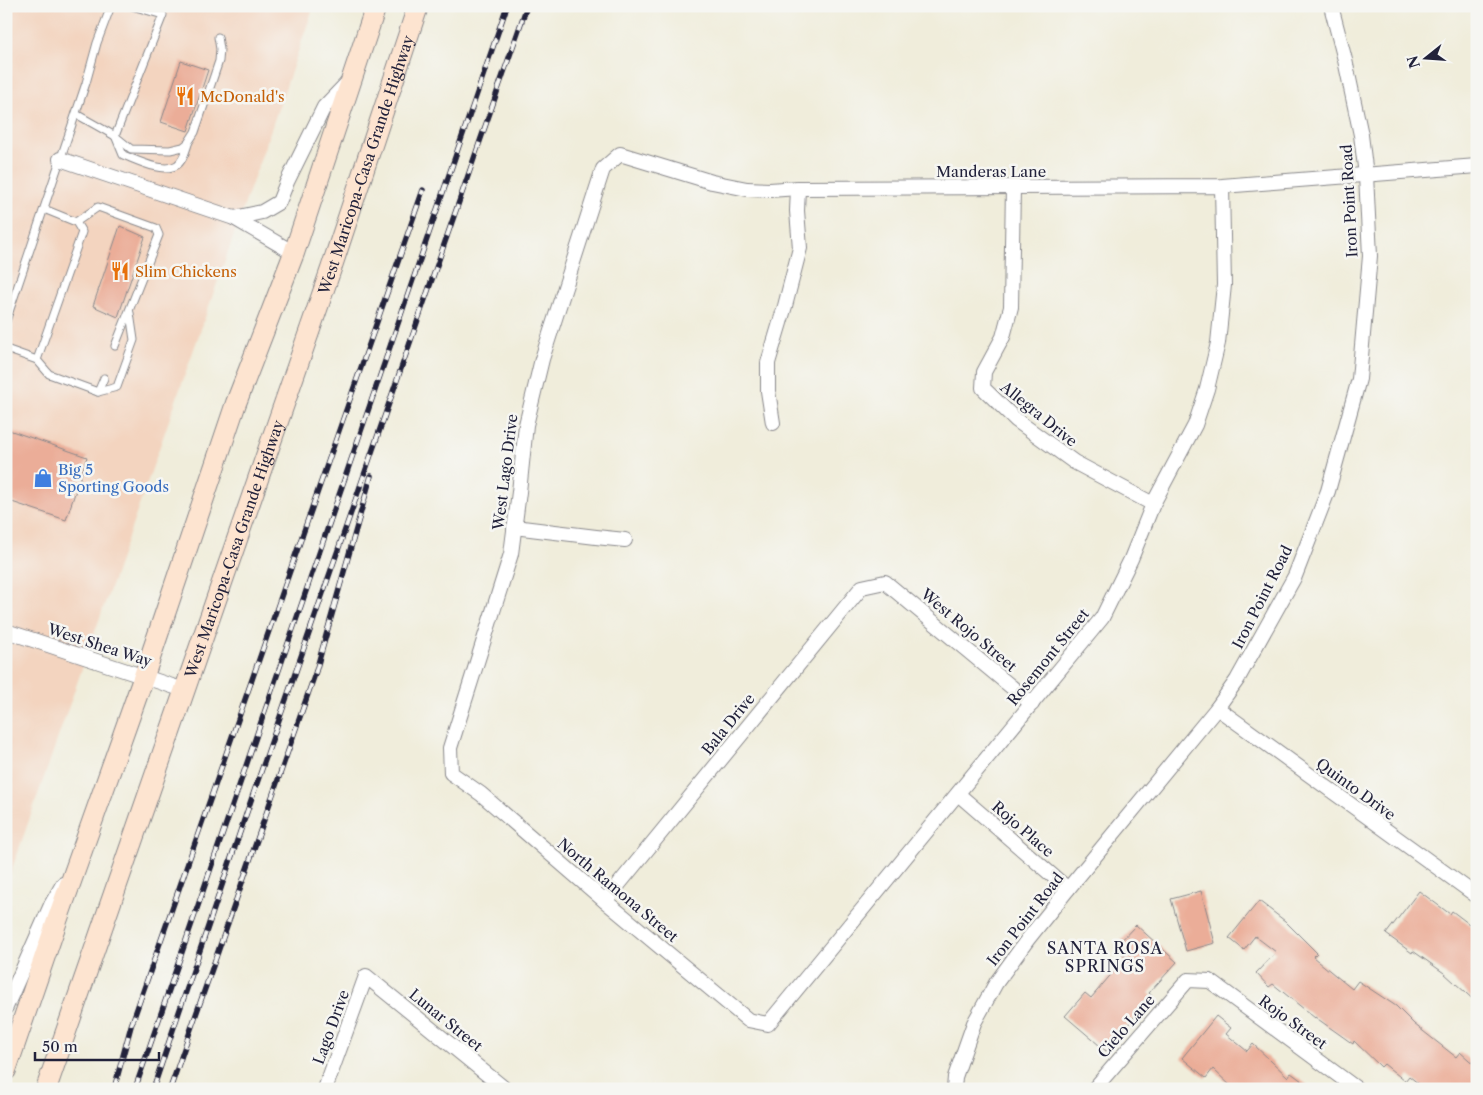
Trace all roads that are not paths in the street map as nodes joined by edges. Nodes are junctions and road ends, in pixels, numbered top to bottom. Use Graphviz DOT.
graph roads {
  1 [pos="111,6"];
  2 [pos="132,6"];
  3 [pos="376,6"];
  4 [pos="418,6"];
  5 [pos="1332,6"];
  6 [pos="218,38"];
  7 [pos="352,78"];
  8 [pos="76,114"];
  9 [pos="115,136"];
  10 [pos="189,142"];
  11 [pos="620,154"];
  12 [pos="60,159"];
  13 [pos="1477,166"];
  14 [pos="1366,175"];
  15 [pos="1222,186"];
  16 [pos="1013,187"];
  17 [pos="798,188"];
  18 [pos="44,209"];
  19 [pos="234,218"];
  20 [pos="76,222"];
  21 [pos="294,253"];
  22 [pos="130,312"];
  23 [pos="6,321"];
  24 [pos="116,346"];
  25 [pos="6,349"];
  26 [pos="37,360"];
  27 [pos="104,378"];
  28 [pos="98,392"];
  29 [pos="773,423"];
  30 [pos="1154,504"];
  31 [pos="514,527"];
  32 [pos="625,540"];
  33 [pos="885,582"];
  34 [pos="6,631"];
  35 [pos="144,676"];
  36 [pos="184,690"];
  37 [pos="1032,704"];
  38 [pos="1217,708"];
  39 [pos="451,773"];
  40 [pos="958,794"];
  41 [pos="79,858"];
  42 [pos="1068,889"];
  43 [pos="1477,896"];
  44 [pos="604,901"];
  45 [pos="366,976"];
  46 [pos="1210,981"];
  47 [pos="6,1007"];
  48 [pos="768,1024"];
  49 [pos="6,1070"];
  50 [pos="46,1089"];
  51 [pos="325,1089"];
  52 [pos="505,1089"];
  53 [pos="954,1089"];
  54 [pos="1094,1089"];
  55 [pos="1357,1089"];
  1 -- 8 [label="lane"];
  2 -- 9 [label="lane"];
  3 -- 7 [label="main road"];
  4 -- 36 [label="main road, West Maricopa-Casa Grande Highway"];
  5 -- 14 [label="street, Iron Point Road"];
  6 -- 10 [label="lane"];
  7 -- 19 [label="street"];
  7 -- 21 [label="main road"];
  8 -- 9 [label="lane"];
  8 -- 12 [label="lane"];
  9 -- 10 [label="lane"];
  9 -- 10 [label="lane"];
  11 -- 17 [label="street, Manderas Lane"];
  11 -- 31 [label="street, West Lago Drive"];
  12 -- 18 [label="lane"];
  12 -- 19 [label="street"];
  13 -- 14 [label="street, Manderas Lane"];
  14 -- 15 [label="street, Manderas Lane"];
  14 -- 38 [label="street, Iron Point Road"];
  15 -- 16 [label="street, Manderas Lane"];
  15 -- 30 [label="street, Rosemont Street"];
  16 -- 17 [label="street, Manderas Lane"];
  16 -- 30 [label="street, Allegra Drive"];
  17 -- 29 [label="street"];
  18 -- 20 [label="lane"];
  18 -- 23 [label="lane"];
  19 -- 21 [label="street"];
  20 -- 22 [label="lane"];
  20 -- 26 [label="lane"];
  21 -- 35 [label="main road"];
  22 -- 24 [label="lane"];
  22 -- 28 [label="lane"];
  25 -- 26 [label="lane"];
  26 -- 28 [label="lane"];
  27 -- 28 [label="lane"];
  30 -- 37 [label="street, Rosemont Street"];
  31 -- 32 [label="street"];
  31 -- 39 [label="street, West Lago Drive"];
  33 -- 37 [label="street, West Rojo Street"];
  33 -- 44 [label="street, Bala Drive"];
  34 -- 35 [label="street, West Shea Way"];
  35 -- 36 [label="street, West Shea Way"];
  35 -- 41 [label="main road"];
  36 -- 50 [label="main road, West Maricopa-Casa Grande Highway"];
  37 -- 40 [label="street, Rosemont Street"];
  38 -- 42 [label="street, Iron Point Road"];
  38 -- 43 [label="street, Quinto Drive"];
  39 -- 44 [label="street, North Ramona Street"];
  40 -- 42 [label="street, Rojo Place"];
  40 -- 48 [label="street, Rosemont Street"];
  41 -- 47 [label="street"];
  41 -- 49 [label="main road"];
  42 -- 53 [label="street, Iron Point Road"];
  44 -- 48 [label="street, North Ramona Street"];
  45 -- 51 [label="street, Lago Drive"];
  45 -- 52 [label="street, Lunar Street"];
  46 -- 54 [label="street, Cielo Lane"];
  46 -- 55 [label="street, Rojo Street"];
}
